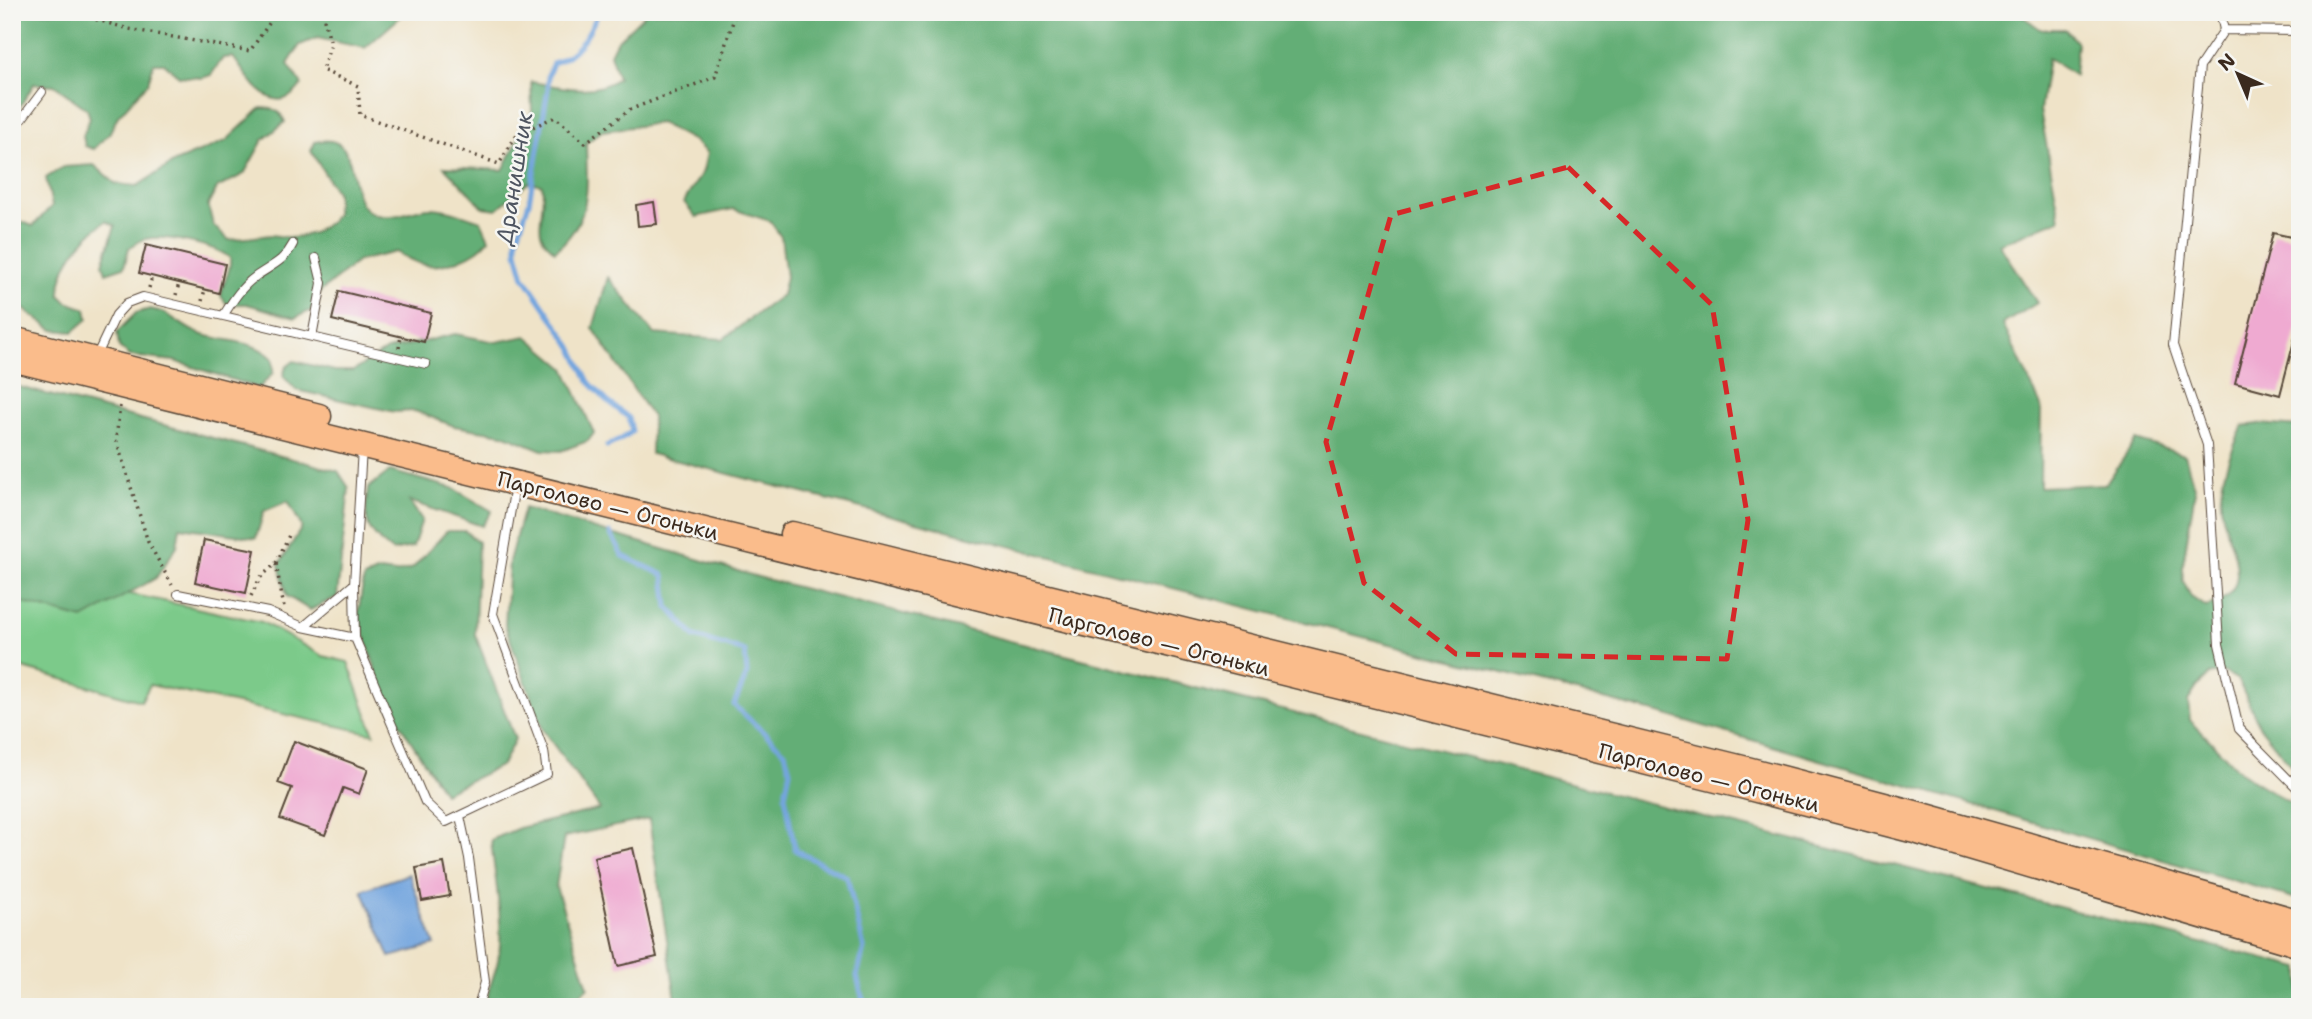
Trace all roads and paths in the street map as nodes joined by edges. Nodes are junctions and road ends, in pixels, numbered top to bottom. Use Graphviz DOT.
graph roads {
  1 [pos="69,12"];
  2 [pos="277,12"];
  3 [pos="322,12"];
  4 [pos="736,12"];
  5 [pos="2220,12"];
  6 [pos="2224,30"];
  7 [pos="2300,31"];
  8 [pos="42,92"];
  9 [pos="12,132"];
  10 [pos="293,244"];
  11 [pos="316,258"];
  12 [pos="222,316"];
  13 [pos="312,337"];
  14 [pos="12,339"];
  15 [pos="12,359"];
  16 [pos="95,360"];
  17 [pos="426,364"];
  18 [pos="120,406"];
  19 [pos="362,444"];
  20 [pos="515,483"];
  21 [pos="290,533"];
  22 [pos="276,563"];
  23 [pos="354,583"];
  24 [pos="178,594"];
  25 [pos="245,608"];
  26 [pos="287,620"];
  27 [pos="303,627"];
  28 [pos="355,638"];
  29 [pos="2300,791"];
  30 [pos="460,816"];
  31 [pos="2300,922"];
  32 [pos="2300,944"];
  33 [pos="478,1007"];
  1 -- 2 [label="path"];
  3 -- 4 [label="path"];
  5 -- 6 [label="lane"];
  6 -- 7 [label="lane"];
  6 -- 29 [label="lane"];
  8 -- 9 [label="lane"];
  10 -- 12 [label="lane"];
  11 -- 13 [label="lane"];
  12 -- 13 [label="lane"];
  12 -- 16 [label="lane"];
  13 -- 17 [label="lane"];
  14 -- 16 [label="main road, Парголово — Огоньки"];
  15 -- 19 [label="main road, Парголово — Огоньки"];
  16 -- 31 [label="main road, Парголово — Огоньки"];
  18 -- 24 [label="path"];
  19 -- 20 [label="main road, Парголово — Огоньки"];
  19 -- 23 [label="lane"];
  20 -- 30 [label="lane"];
  20 -- 32 [label="main road, Парголово — Огоньки"];
  21 -- 22 [label="path"];
  22 -- 25 [label="path"];
  22 -- 26 [label="path"];
  23 -- 27 [label="lane"];
  23 -- 28 [label="lane"];
  24 -- 25 [label="lane"];
  25 -- 26 [label="lane"];
  26 -- 27 [label="lane"];
  27 -- 28 [label="lane"];
  28 -- 30 [label="lane"];
  30 -- 33 [label="lane"];
}
